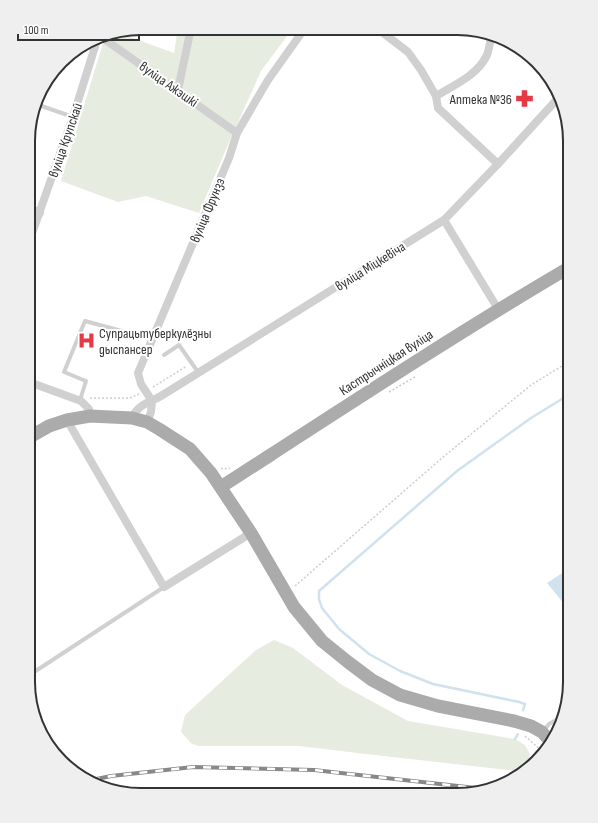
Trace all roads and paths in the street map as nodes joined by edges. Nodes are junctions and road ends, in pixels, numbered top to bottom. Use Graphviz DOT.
graph roads {
  1 [pos="190,35"];
  2 [pos="300,35"];
  3 [pos="386,35"];
  4 [pos="106,41"];
  5 [pos="490,41"];
  6 [pos="96,45"];
  7 [pos="178,90"];
  8 [pos="436,96"];
  9 [pos="555,102"];
  10 [pos="41,106"];
  11 [pos="73,117"];
  12 [pos="237,133"];
  13 [pos="498,164"];
  14 [pos="35,211"];
  15 [pos="40,213"];
  16 [pos="444,220"];
  17 [pos="35,226"];
  18 [pos="563,271"];
  19 [pos="498,309"];
  20 [pos="140,336"];
  21 [pos="164,355"];
  22 [pos="192,363"];
  23 [pos="563,364"];
  24 [pos="198,372"];
  25 [pos="35,384"];
  26 [pos="146,391"];
  27 [pos="130,398"];
  28 [pos="79,400"];
  29 [pos="152,401"];
  30 [pos="90,416"];
  31 [pos="132,418"];
  32 [pos="67,420"];
  33 [pos="147,422"];
  34 [pos="35,434"];
  35 [pos="221,487"];
  36 [pos="251,533"];
  37 [pos="164,587"];
  38 [pos="286,594"];
  39 [pos="35,671"];
  40 [pos="555,720"];
  41 [pos="542,732"];
  42 [pos="547,738"];
  1 -- 7 [label="street"];
  2 -- 12 [label="street, вуліца Фрунзэ"];
  3 -- 8 [label="street"];
  4 -- 7 [label="street, вуліца Ажэшкі"];
  5 -- 8 [label="street"];
  6 -- 11 [label="street, вуліца Крупскай"];
  7 -- 12 [label="street, вуліца Ажэшкі"];
  8 -- 13 [label="street"];
  9 -- 13 [label="street, вуліца Міцкевіча"];
  10 -- 11 [label="lane"];
  11 -- 15 [label="street, вуліца Крупскай"];
  12 -- 26 [label="street, вуліца Фрунзэ"];
  13 -- 16 [label="street, вуліца Міцкевіча"];
  14 -- 15 [label="street"];
  15 -- 17 [label="street, вуліца Крупскай"];
  16 -- 19 [label="street"];
  16 -- 24 [label="street, вуліца Міцкевіча"];
  18 -- 19 [label="main road, Кастрычніцкая вуліца"];
  19 -- 35 [label="main road, Кастрычніцкая вуліца"];
  20 -- 28 [label="lane"];
  21 -- 22 [label="lane"];
  22 -- 24 [label="lane"];
  22 -- 26 [label="path"];
  23 -- 38 [label="path"];
  24 -- 29 [label="street, вуліца Міцкевіча"];
  25 -- 28 [label="street"];
  26 -- 27 [label="path"];
  26 -- 29 [label="street, вуліца Фрунзэ"];
  28 -- 30 [label="street"];
  29 -- 31 [label="street, вуліца Міцкевіча"];
  29 -- 33 [label="street"];
  30 -- 31 [label="main road"];
  30 -- 32 [label="main road"];
  31 -- 33 [label="main road"];
  32 -- 34 [label="main road"];
  32 -- 37 [label="street"];
  33 -- 35 [label="main road"];
  35 -- 36 [label="main road"];
  36 -- 37 [label="street"];
  36 -- 38 [label="main road"];
  37 -- 39 [label="lane"];
  38 -- 41 [label="main road"];
  40 -- 41 [label="lane"];
  41 -- 42 [label="main road"];
}
